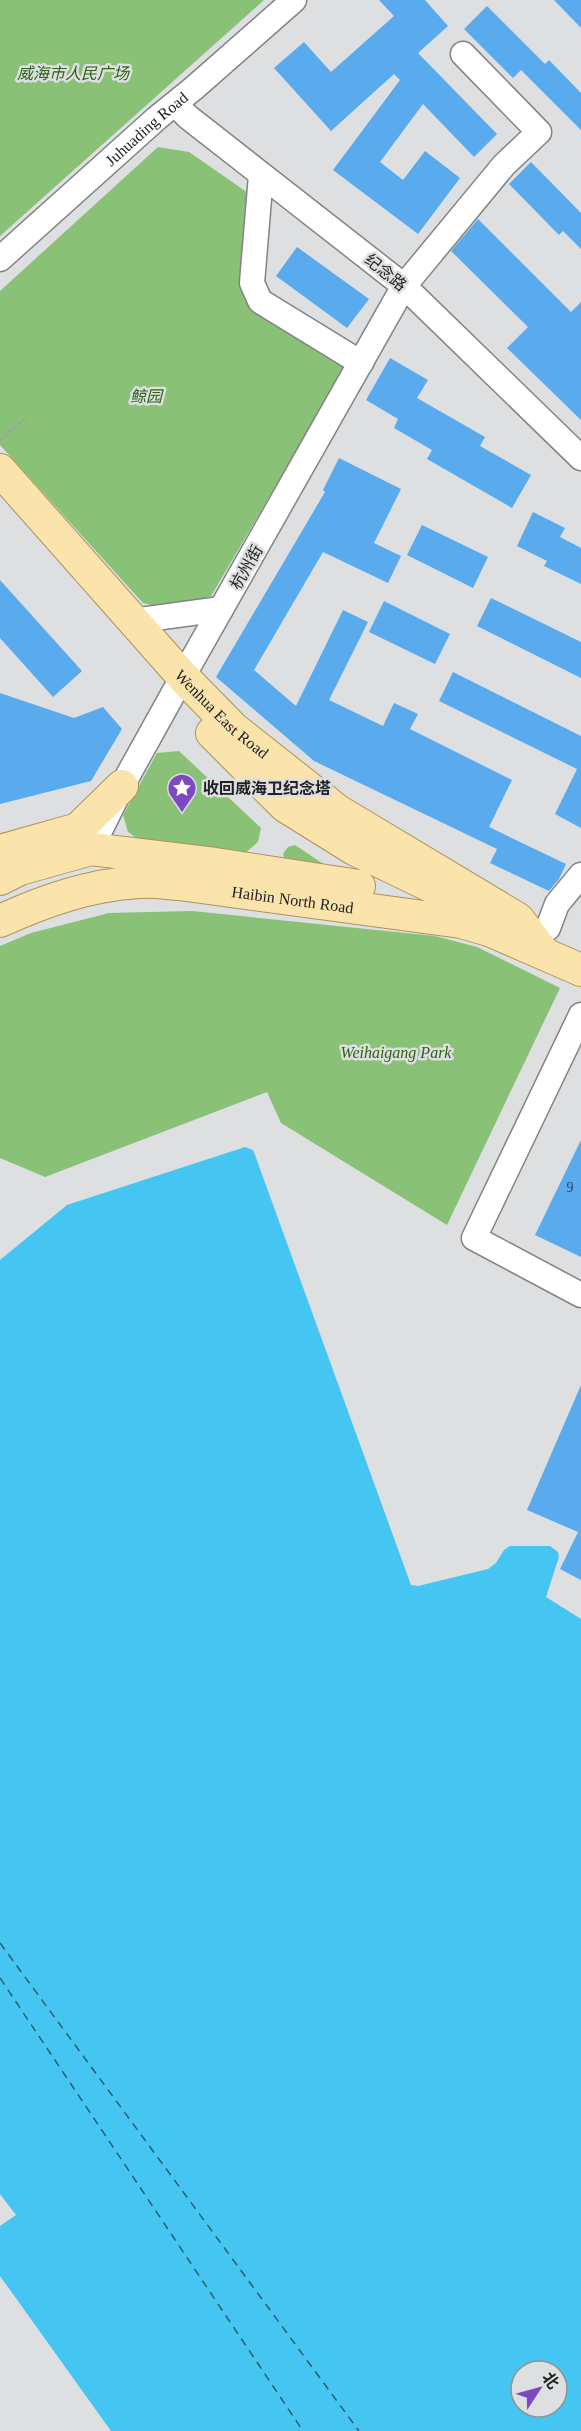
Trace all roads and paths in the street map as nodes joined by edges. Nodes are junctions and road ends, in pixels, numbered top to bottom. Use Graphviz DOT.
graph roads {
  1 [pos="294,0"];
  2 [pos="463,54"];
  3 [pos="175,104"];
  4 [pos="261,175"];
  5 [pos="0,259"];
  6 [pos="404,286"];
  7 [pos="362,363"];
  8 [pos="25,419"];
  9 [pos="0,440"];
  10 [pos="581,458"];
  11 [pos="0,470"];
  12 [pos="0,497"];
  13 [pos="221,609"];
  14 [pos="133,621"];
  15 [pos="178,686"];
  16 [pos="122,786"];
  17 [pos="91,849"];
  18 [pos="0,850"];
  19 [pos="581,875"];
  20 [pos="0,879"];
  21 [pos="466,903"];
  22 [pos="0,913"];
  23 [pos="0,921"];
  24 [pos="504,924"];
  25 [pos="546,940"];
  26 [pos="581,946"];
  27 [pos="581,970"];
  28 [pos="581,1017"];
  29 [pos="581,1295"];
  1 -- 3 [label="street, Juhuading Road"];
  2 -- 6 [label="street, 杭州街"];
  3 -- 4 [label="street, 纪念路"];
  3 -- 5 [label="street, Juhuading Road"];
  4 -- 6 [label="street, 纪念路"];
  4 -- 7 [label="street"];
  6 -- 7 [label="street, 杭州街"];
  6 -- 10 [label="street, 纪念路"];
  7 -- 13 [label="street, 杭州街"];
  8 -- 9 [label="path"];
  11 -- 14 [label="main road, Wenhua East Road"];
  12 -- 15 [label="main road, Wenhua East Road"];
  13 -- 14 [label="street"];
  13 -- 15 [label="street, 杭州街"];
  14 -- 15 [label="main road, Wenhua East Road"];
  15 -- 16 [label="street, 杭州街"];
  15 -- 21 [label="main road, Wenhua East Road"];
  15 -- 24 [label="main road, Wenhua East Road"];
  16 -- 17 [label="street, 杭州街"];
  16 -- 18 [label="main road"];
  17 -- 20 [label="main road, Haibin North Road"];
  17 -- 21 [label="main road, Haibin North Road"];
  17 -- 22 [label="main road"];
  19 -- 25 [label="street"];
  21 -- 24 [label="main road, Haibin North Road"];
  23 -- 24 [label="main road, Haibin North Road"];
  24 -- 25 [label="main road, Haibin North Road"];
  25 -- 26 [label="main road, Haibin North Road"];
  25 -- 27 [label="main road, Haibin North Road"];
  28 -- 29 [label="street"];
}
